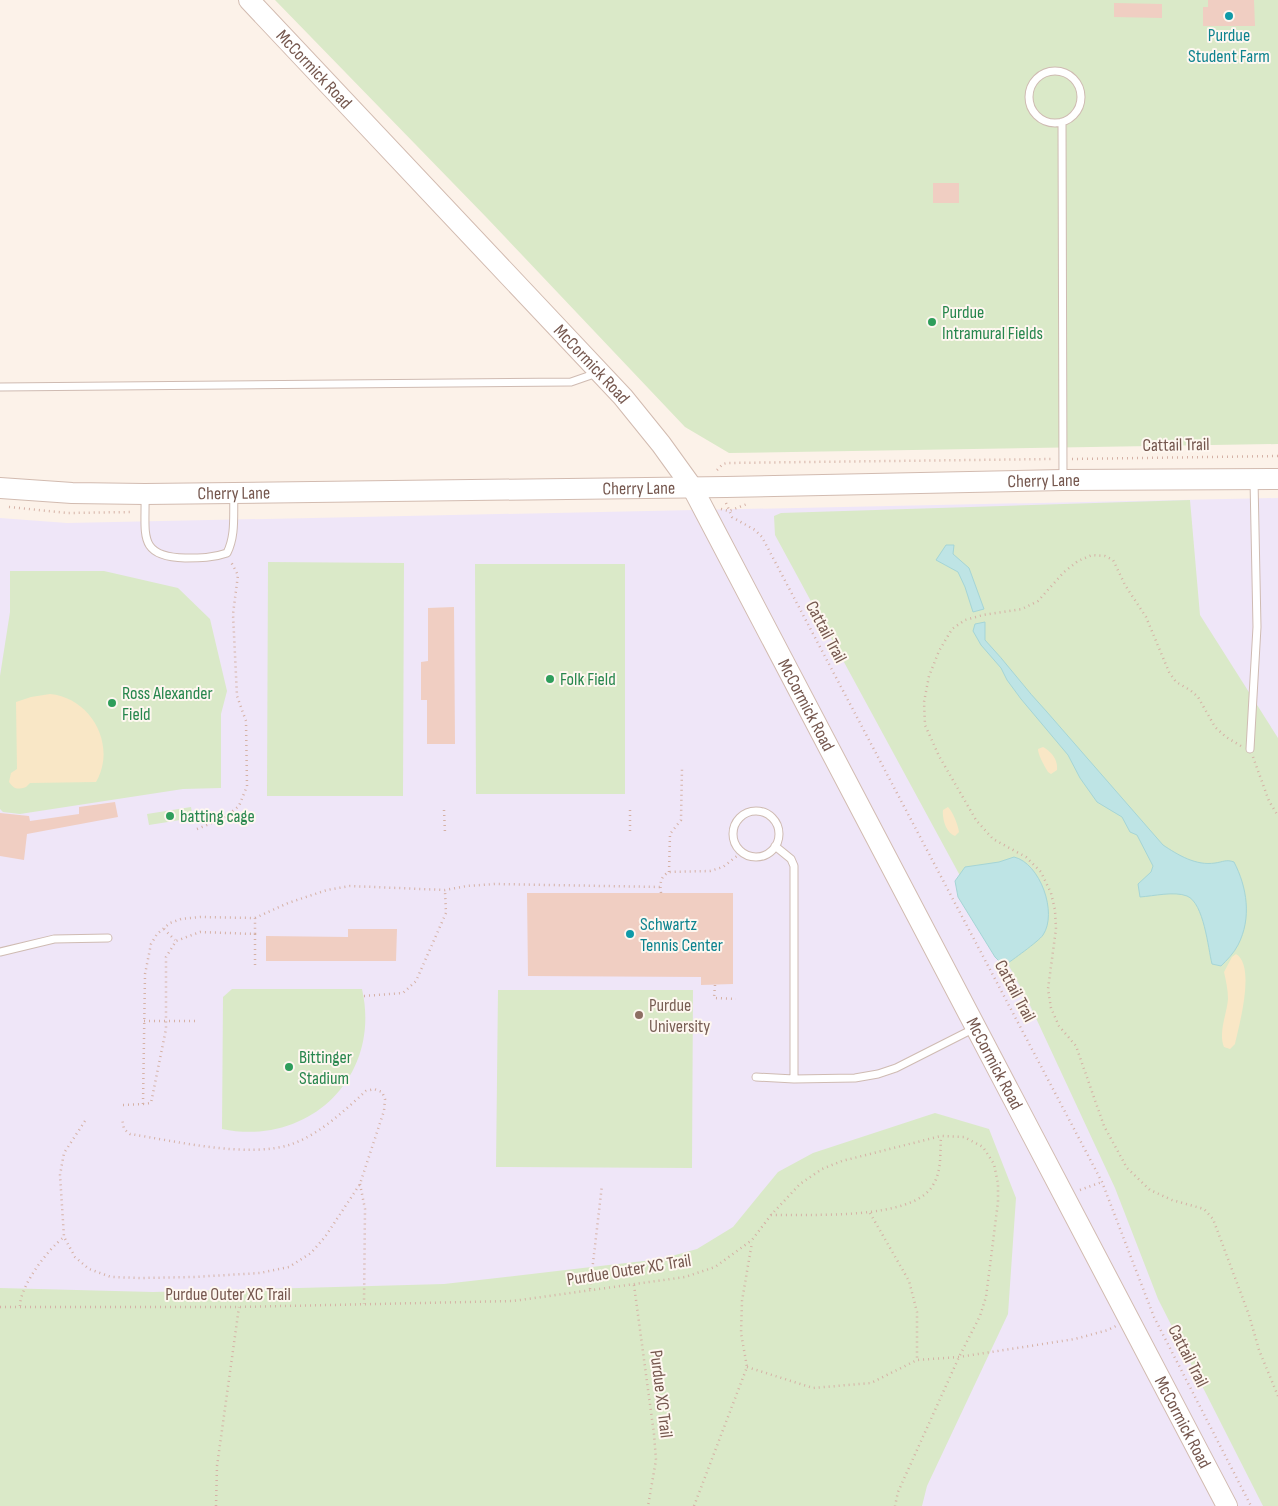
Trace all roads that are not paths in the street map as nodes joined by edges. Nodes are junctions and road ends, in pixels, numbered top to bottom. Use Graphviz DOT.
graph roads {
  1 [pos="249,0"];
  2 [pos="1062,122"];
  3 [pos="600,372"];
  4 [pos="0,387"];
  5 [pos="1278,479"];
  6 [pos="1063,480"];
  7 [pos="1254,480"];
  8 [pos="692,487"];
  9 [pos="0,488"];
  10 [pos="234,493"];
  11 [pos="145,494"];
  12 [pos="1250,749"];
  13 [pos="775,846"];
  14 [pos="108,938"];
  15 [pos="0,952"];
  16 [pos="975,1028"];
  17 [pos="756,1077"];
  18 [pos="794,1079"];
  19 [pos="1227,1506"];
  1 -- 3 [label="street, McCormick Road"];
  2 -- 2 [label="lane"];
  2 -- 6 [label="lane"];
  3 -- 4 [label="lane"];
  3 -- 8 [label="street, McCormick Road"];
  5 -- 7 [label="street, Cherry Lane"];
  6 -- 7 [label="street, Cherry Lane"];
  6 -- 8 [label="street, Cherry Lane"];
  7 -- 12 [label="lane"];
  8 -- 10 [label="street, Cherry Lane"];
  8 -- 16 [label="street, McCormick Road"];
  9 -- 11 [label="street, Cherry Lane"];
  10 -- 11 [label="street, Cherry Lane"];
  10 -- 11 [label="lane"];
  13 -- 13 [label="lane"];
  13 -- 18 [label="lane"];
  14 -- 15 [label="lane"];
  16 -- 18 [label="lane"];
  16 -- 19 [label="street, McCormick Road"];
  17 -- 18 [label="lane"];
}
